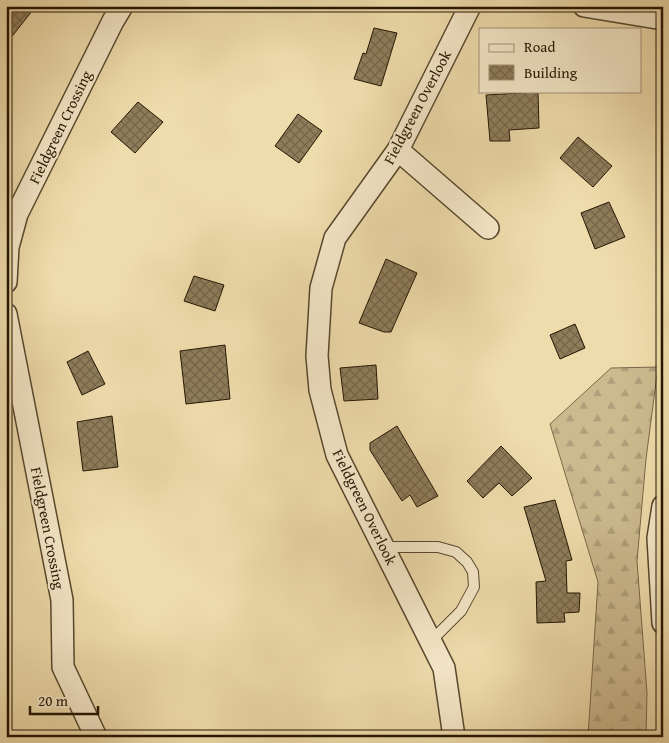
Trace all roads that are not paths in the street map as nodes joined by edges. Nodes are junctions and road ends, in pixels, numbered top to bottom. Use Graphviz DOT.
graph roads {
  1 [pos="122,6"];
  2 [pos="470,6"];
  3 [pos="584,6"];
  4 [pos="663,19"];
  5 [pos="398,150"];
  6 [pos="488,228"];
  7 [pos="6,282"];
  8 [pos="6,314"];
  9 [pos="663,506"];
  10 [pos="383,547"];
  11 [pos="663,623"];
  12 [pos="431,641"];
  13 [pos="96,737"];
  14 [pos="454,737"];
  1 -- 7 [label="street, Fieldgreen Crossing"];
  2 -- 5 [label="street, Fieldgreen Overlook"];
  3 -- 4 [label="street"];
  5 -- 6 [label="street"];
  5 -- 10 [label="street, Fieldgreen Overlook"];
  8 -- 13 [label="street, Fieldgreen Crossing"];
  9 -- 11 [label="street"];
  10 -- 12 [label="street, Fieldgreen Overlook"];
  10 -- 12 [label="lane"];
  12 -- 14 [label="street, Fieldgreen Overlook"];
}
